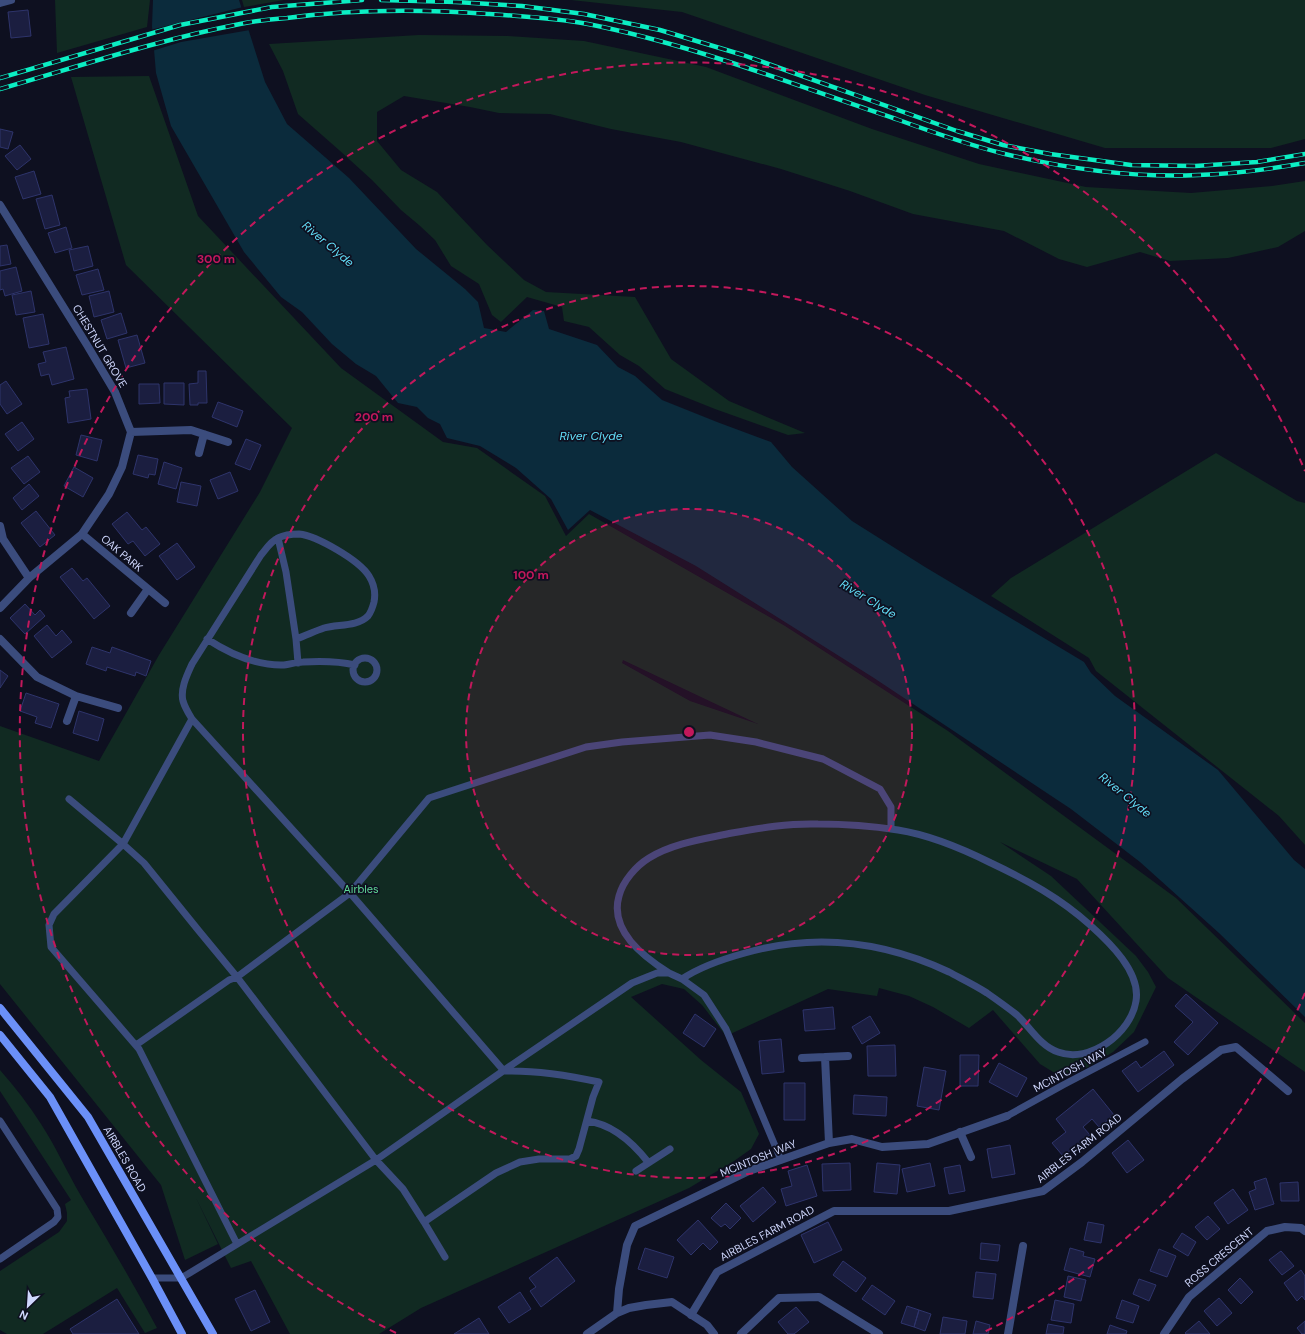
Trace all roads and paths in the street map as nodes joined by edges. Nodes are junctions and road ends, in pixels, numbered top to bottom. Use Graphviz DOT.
graph roads {
  1 [pos="11,0"];
  2 [pos="0,3"];
  3 [pos="0,205"];
  4 [pos="131,432"];
  5 [pos="204,434"];
  6 [pos="228,442"];
  7 [pos="199,453"];
  8 [pos="0,526"];
  9 [pos="82,534"];
  10 [pos="278,538"];
  11 [pos="29,578"];
  12 [pos="148,589"];
  13 [pos="165,603"];
  14 [pos="0,608"];
  15 [pos="131,613"];
  16 [pos="0,639"];
  17 [pos="207,639"];
  18 [pos="296,639"];
  19 [pos="298,663"];
  20 [pos="355,665"];
  21 [pos="76,696"];
  22 [pos="118,708"];
  23 [pos="192,719"];
  24 [pos="67,721"];
  25 [pos="69,799"];
  26 [pos="891,829"];
  27 [pos="123,844"];
  28 [pos="350,893"];
  29 [pos="669,973"];
  30 [pos="237,977"];
  31 [pos="682,979"];
  32 [pos="0,1008"];
  33 [pos="0,1035"];
  34 [pos="1145,1042"];
  35 [pos="136,1045"];
  36 [pos="825,1056"];
  37 [pos="848,1056"];
  38 [pos="802,1058"];
  39 [pos="504,1071"];
  40 [pos="1288,1091"];
  41 [pos="1007,1116"];
  42 [pos="0,1121"];
  43 [pos="587,1121"];
  44 [pos="960,1132"];
  45 [pos="829,1143"];
  46 [pos="670,1149"];
  47 [pos="971,1157"];
  48 [pos="376,1160"];
  49 [pos="781,1160"];
  50 [pos="648,1162"];
  51 [pos="636,1171"];
  52 [pos="424,1222"];
  53 [pos="1305,1231"];
  54 [pos="237,1244"];
  55 [pos="1023,1246"];
  56 [pos="445,1257"];
  57 [pos="0,1259"];
  58 [pos="152,1278"];
  59 [pos="181,1278"];
  60 [pos="617,1314"];
  61 [pos="691,1315"];
  62 [pos="182,1334"];
  63 [pos="213,1334"];
  64 [pos="587,1334"];
  65 [pos="714,1334"];
  66 [pos="741,1334"];
  67 [pos="879,1334"];
  68 [pos="1008,1334"];
  69 [pos="1164,1334"];
  1 -- 2 [label="street"];
  3 -- 4 [label="street, CHESTNUT GROVE"];
  4 -- 5 [label="street"];
  4 -- 9 [label="street"];
  5 -- 6 [label="street"];
  5 -- 7 [label="street"];
  8 -- 11 [label="street"];
  9 -- 11 [label="street"];
  9 -- 12 [label="street, OAK PARK"];
  10 -- 17 [label="lane"];
  10 -- 18 [label="lane"];
  10 -- 18 [label="lane"];
  11 -- 14 [label="street"];
  12 -- 13 [label="street, OAK PARK"];
  12 -- 15 [label="street"];
  16 -- 21 [label="street"];
  17 -- 19 [label="lane"];
  17 -- 23 [label="lane"];
  18 -- 19 [label="lane"];
  19 -- 20 [label="lane"];
  21 -- 22 [label="street"];
  21 -- 24 [label="street"];
  23 -- 27 [label="lane"];
  23 -- 28 [label="lane"];
  25 -- 27 [label="lane"];
  26 -- 28 [label="lane"];
  26 -- 29 [label="lane"];
  26 -- 31 [label="lane"];
  27 -- 30 [label="lane"];
  27 -- 35 [label="lane"];
  28 -- 30 [label="lane"];
  28 -- 39 [label="lane"];
  29 -- 31 [label="lane"];
  29 -- 39 [label="lane"];
  30 -- 35 [label="lane"];
  30 -- 48 [label="lane"];
  31 -- 49 [label="lane"];
  32 -- 59 [label="main road, AIRBLES ROAD"];
  33 -- 58 [label="main road"];
  34 -- 41 [label="lane, MCINTOSH WAY"];
  35 -- 54 [label="lane"];
  36 -- 37 [label="street"];
  36 -- 38 [label="street"];
  36 -- 45 [label="street"];
  39 -- 43 [label="lane"];
  39 -- 48 [label="lane"];
  40 -- 61 [label="street, AIRBLES FARM ROAD"];
  41 -- 44 [label="street, MCINTOSH WAY"];
  42 -- 57 [label="lane"];
  43 -- 50 [label="lane"];
  43 -- 52 [label="lane"];
  44 -- 45 [label="street, MCINTOSH WAY"];
  44 -- 47 [label="street"];
  45 -- 49 [label="street, MCINTOSH WAY"];
  46 -- 50 [label="lane"];
  48 -- 52 [label="lane"];
  48 -- 54 [label="lane"];
  49 -- 60 [label="street, MCINTOSH WAY"];
  50 -- 51 [label="lane"];
  52 -- 56 [label="lane"];
  53 -- 69 [label="street, ROSS CRESCENT"];
  54 -- 59 [label="lane"];
  55 -- 68 [label="street"];
  58 -- 59 [label="lane"];
  58 -- 62 [label="main road"];
  59 -- 63 [label="main road, AIRBLES ROAD"];
  60 -- 61 [label="street"];
  60 -- 64 [label="street"];
  61 -- 65 [label="street"];
  66 -- 67 [label="street"];
}
